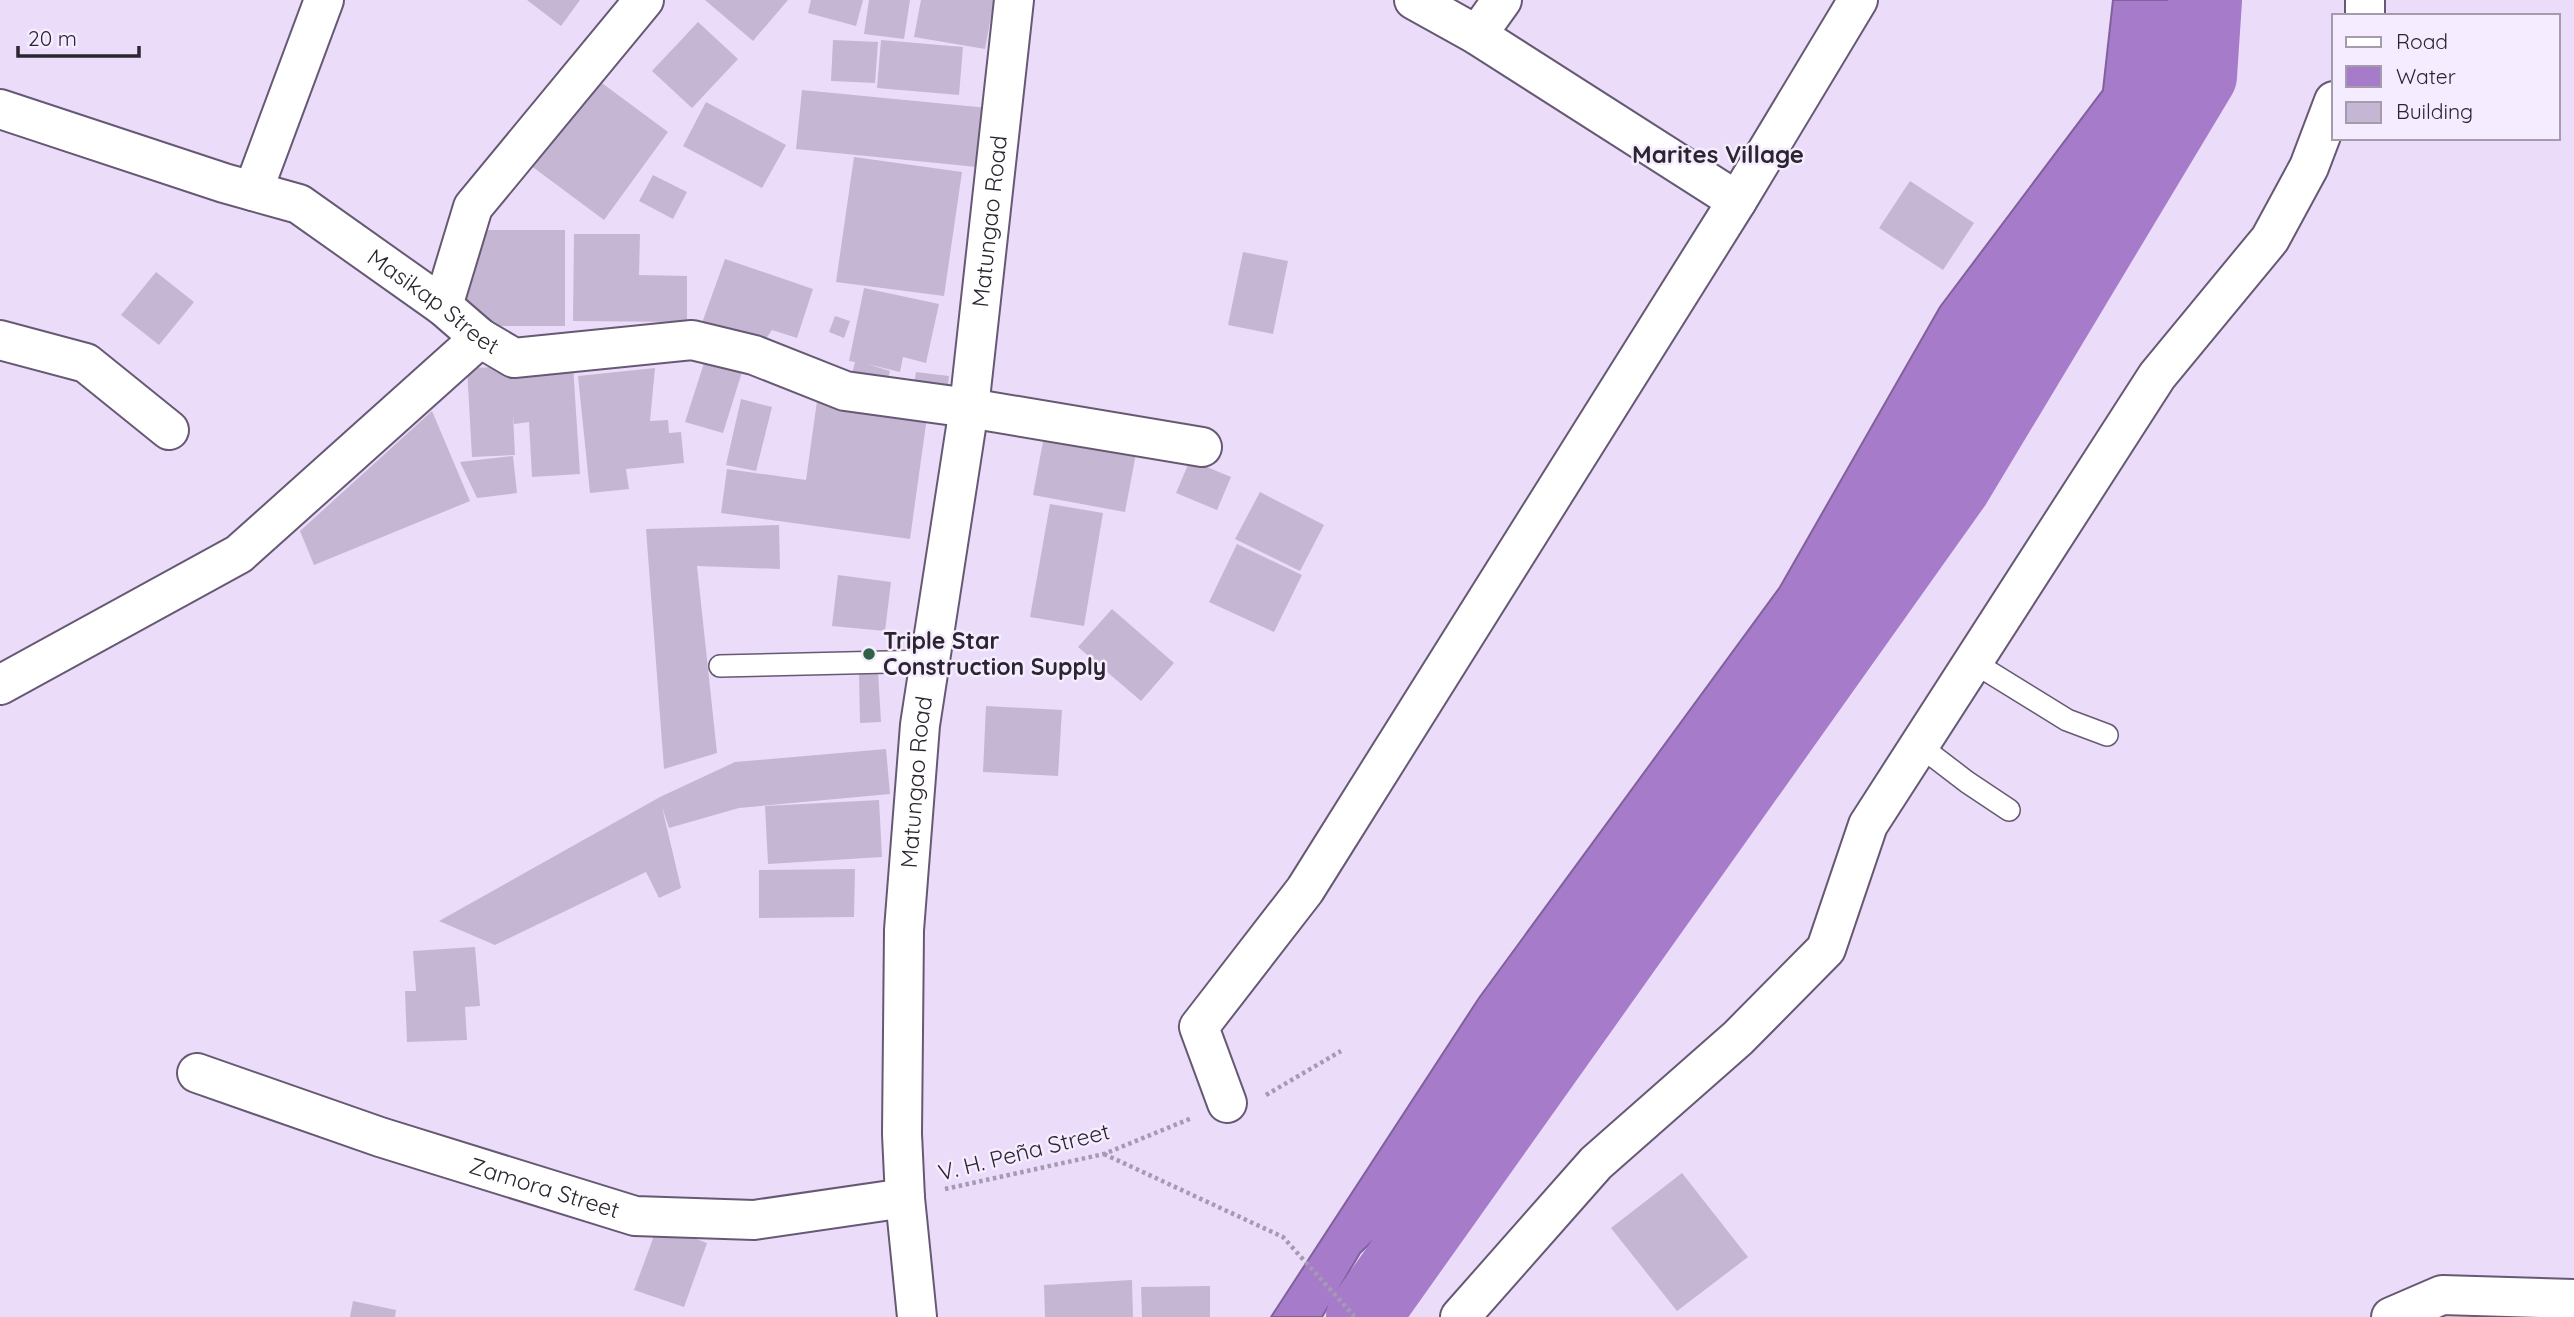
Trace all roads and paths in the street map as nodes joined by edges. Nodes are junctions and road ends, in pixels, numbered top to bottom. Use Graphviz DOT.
graph roads {
  1 [pos="324,0"];
  2 [pos="644,0"];
  3 [pos="1014,0"];
  4 [pos="1414,0"];
  5 [pos="1502,0"];
  6 [pos="1858,0"];
  7 [pos="1477,35"];
  8 [pos="2332,106"];
  9 [pos="0,109"];
  10 [pos="254,191"];
  11 [pos="1737,201"];
  12 [pos="443,306"];
  13 [pos="480,338"];
  14 [pos="0,340"];
  15 [pos="969,408"];
  16 [pos="169,430"];
  17 [pos="1202,447"];
  18 [pos="930,661"];
  19 [pos="1973,662"];
  20 [pos="720,666"];
  21 [pos="0,685"];
  22 [pos="2107,735"];
  23 [pos="1920,746"];
  24 [pos="2009,810"];
  25 [pos="1341,1051"];
  26 [pos="197,1073"];
  27 [pos="1227,1103"];
  28 [pos="1104,1154"];
  29 [pos="905,1198"];
  30 [pos="2574,1299"];
  31 [pos="917,1317"];
  32 [pos="1355,1317"];
  33 [pos="1460,1317"];
  34 [pos="2391,1317"];
  1 -- 10 [label="street"];
  2 -- 12 [label="street"];
  3 -- 15 [label="street, Matungao Road"];
  4 -- 7 [label="street"];
  5 -- 7 [label="street"];
  6 -- 11 [label="street"];
  7 -- 11 [label="street"];
  8 -- 19 [label="street"];
  9 -- 10 [label="street, Masikap Street"];
  10 -- 12 [label="street, Masikap Street"];
  11 -- 27 [label="street"];
  12 -- 13 [label="street, Masikap Street"];
  13 -- 15 [label="street, Masikap Street"];
  13 -- 21 [label="street"];
  14 -- 16 [label="street"];
  15 -- 17 [label="street, Masikap Street"];
  15 -- 18 [label="street, Matungao Road"];
  18 -- 20 [label="lane"];
  18 -- 29 [label="street, Matungao Road"];
  19 -- 22 [label="lane"];
  19 -- 23 [label="street"];
  23 -- 24 [label="lane"];
  23 -- 33 [label="street"];
  25 -- 27 [label="path, V. H. Peña Street"];
  26 -- 29 [label="street, Zamora Street"];
  27 -- 28 [label="path, V. H. Peña Street"];
  28 -- 29 [label="path, V. H. Peña Street"];
  28 -- 32 [label="path"];
  29 -- 31 [label="street, Matungao Road"];
  30 -- 34 [label="street"];
}
